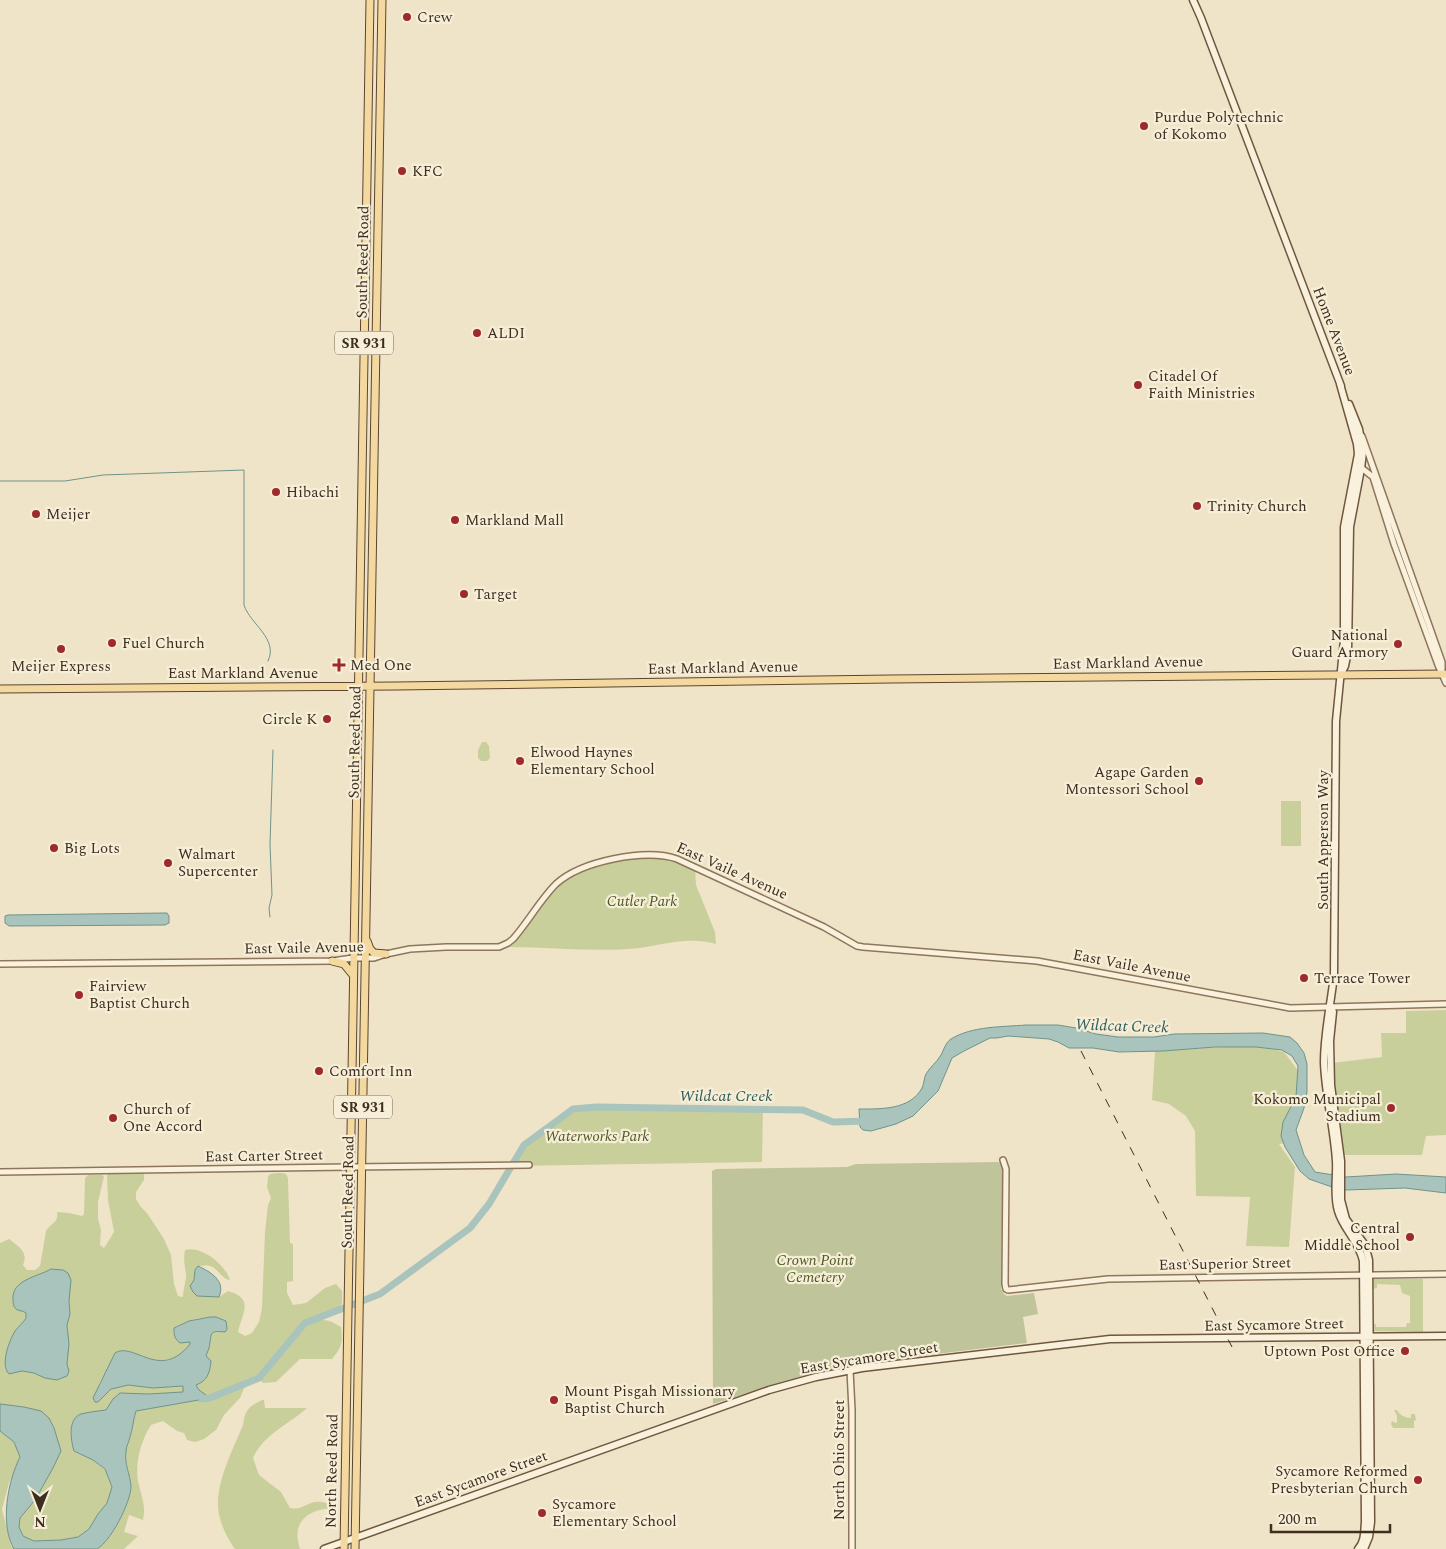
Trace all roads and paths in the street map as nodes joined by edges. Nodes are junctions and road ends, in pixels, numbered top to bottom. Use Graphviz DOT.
graph roads {
  1 [pos="370,0"];
  2 [pos="382,0"];
  3 [pos="1192,0"];
  4 [pos="1340,384"];
  5 [pos="1358,429"];
  6 [pos="1359,466"];
  7 [pos="1444,674"];
  8 [pos="1341,675"];
  9 [pos="1446,683"];
  10 [pos="370,686"];
  11 [pos="358,687"];
  12 [pos="0,689"];
  13 [pos="366,936"];
  14 [pos="386,954"];
  15 [pos="353,958"];
  16 [pos="365,959"];
  17 [pos="332,961"];
  18 [pos="0,964"];
  19 [pos="353,976"];
  20 [pos="1446,1004"];
  21 [pos="1331,1006"];
  22 [pos="1004,1160"];
  23 [pos="529,1165"];
  24 [pos="362,1166"];
  25 [pos="350,1167"];
  26 [pos="0,1172"];
  27 [pos="1446,1274"];
  28 [pos="1366,1275"];
  29 [pos="1366,1336"];
  30 [pos="1446,1336"];
  31 [pos="850,1370"];
  32 [pos="347,1394"];
  33 [pos="358,1395"];
  34 [pos="355,1538"];
  35 [pos="344,1545"];
  36 [pos="324,1549"];
  37 [pos="355,1549"];
  38 [pos="852,1549"];
  39 [pos="1358,1549"];
  40 [pos="1364,1549"];
  1 -- 11 [label="main road, South Reed Road / SR 931"];
  2 -- 10 [label="main road, South Reed Road / SR 931"];
  3 -- 4 [label="main road, Home Avenue"];
  4 -- 5 [label="main road, Home Avenue"];
  4 -- 6 [label="main road, South Apperson Way"];
  5 -- 6 [label="main road, South Apperson Way"];
  5 -- 7 [label="street, Home Avenue"];
  6 -- 7 [label="street, Home Avenue"];
  6 -- 8 [label="main road, South Apperson Way"];
  7 -- 8 [label="main road, East Markland Avenue"];
  7 -- 9 [label="street, Home Avenue"];
  8 -- 10 [label="main road, East Markland Avenue"];
  8 -- 21 [label="main road, South Apperson Way"];
  10 -- 11 [label="main road, East Markland Avenue"];
  10 -- 13 [label="main road, South Reed Road / SR 931"];
  11 -- 12 [label="main road, East Markland Avenue"];
  11 -- 15 [label="main road, South Reed Road / SR 931"];
  13 -- 14 [label="main road"];
  13 -- 16 [label="main road, South Reed Road / SR 931"];
  14 -- 16 [label="street, East Vaile Avenue"];
  14 -- 21 [label="street, East Vaile Avenue"];
  15 -- 16 [label="street, East Vaile Avenue"];
  15 -- 17 [label="street, East Vaile Avenue"];
  15 -- 19 [label="main road, South Reed Road / SR 931"];
  16 -- 24 [label="main road, South Reed Road / SR 931"];
  17 -- 18 [label="street, East Vaile Avenue"];
  17 -- 19 [label="main road"];
  19 -- 25 [label="main road, South Reed Road / SR 931"];
  20 -- 21 [label="street, East Vaile Avenue"];
  21 -- 28 [label="main road, South Apperson Way"];
  22 -- 28 [label="street, East Superior Street"];
  23 -- 24 [label="street, East Carter Street"];
  24 -- 25 [label="street, East Carter Street"];
  24 -- 33 [label="main road, South Reed Road / SR 931"];
  25 -- 26 [label="street, East Carter Street"];
  25 -- 32 [label="main road, South Reed Road / SR 931"];
  27 -- 28 [label="street, East Superior Street"];
  28 -- 29 [label="main road, South Apperson Way"];
  29 -- 30 [label="main road, East Sycamore Street"];
  29 -- 31 [label="main road, East Sycamore Street"];
  29 -- 39 [label="main road"];
  29 -- 40 [label="main road"];
  31 -- 34 [label="main road, East Sycamore Street"];
  31 -- 38 [label="street, North Ohio Street"];
  32 -- 35 [label="main road, North Reed Road / SR 931"];
  33 -- 34 [label="main road, North Reed Road / SR 931"];
  34 -- 35 [label="main road, East Sycamore Street"];
  34 -- 37 [label="main road, North Reed Road / SR 931"];
  35 -- 36 [label="main road, East Sycamore Street"];
}
